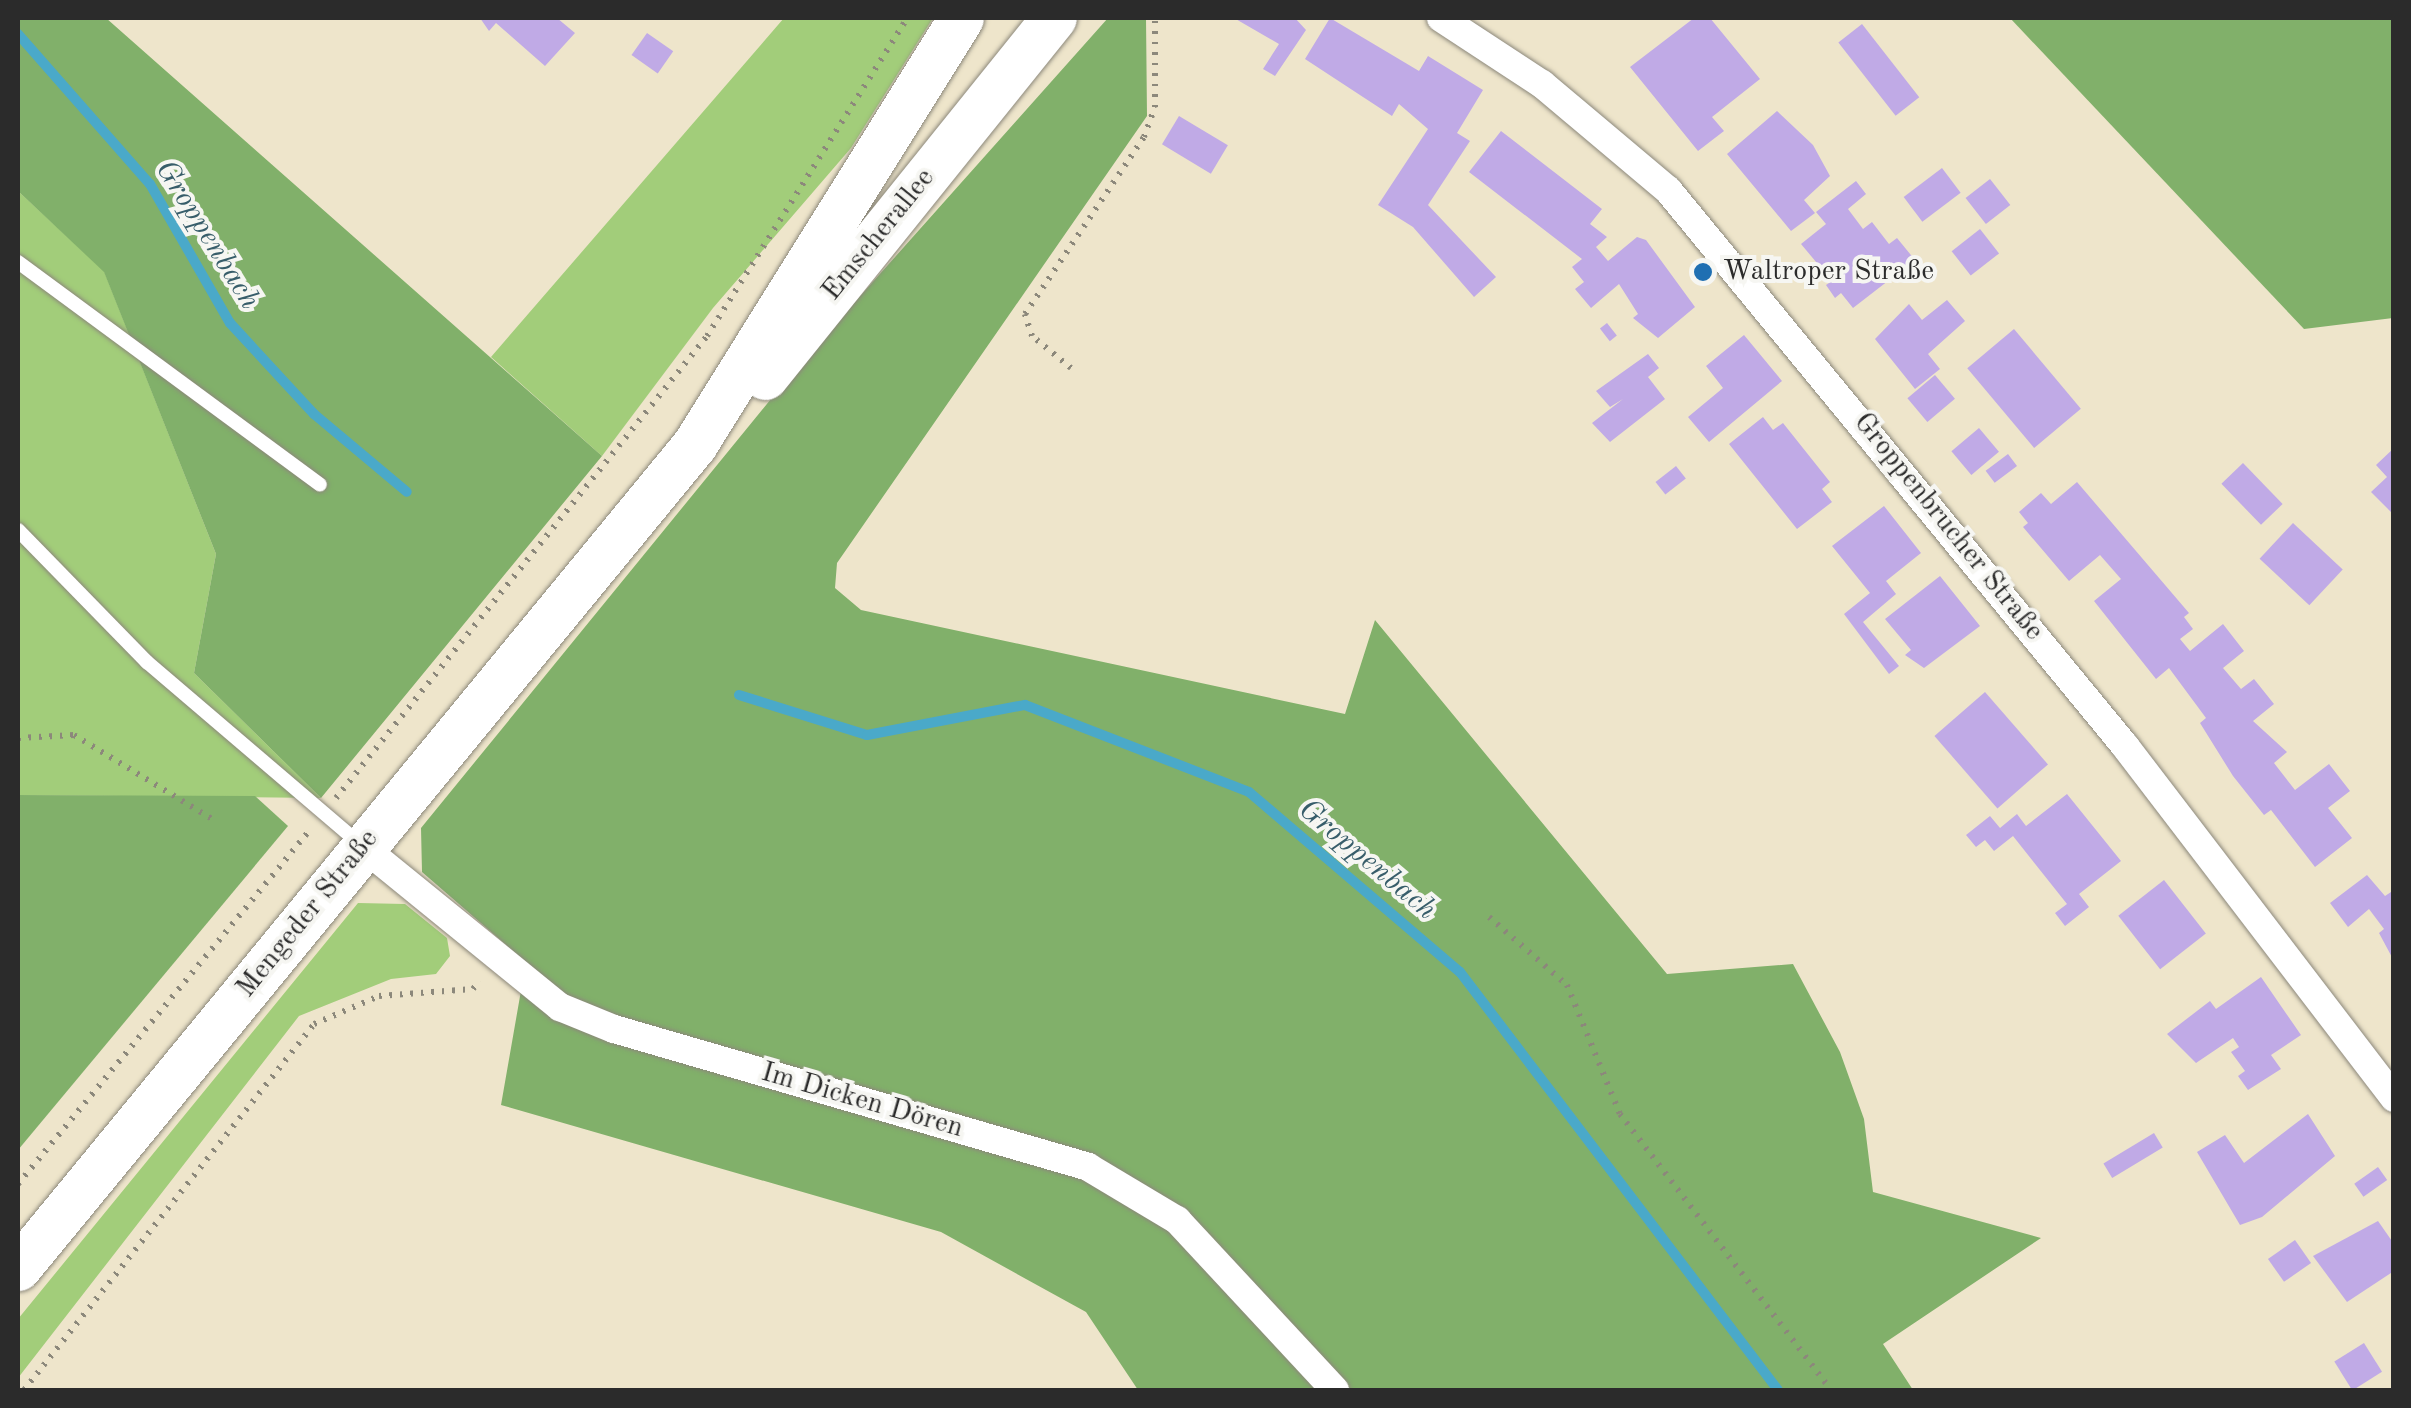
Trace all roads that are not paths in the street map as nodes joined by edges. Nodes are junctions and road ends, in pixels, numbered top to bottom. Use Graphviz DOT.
graph roads {
  1 [pos="961,18"];
  2 [pos="1054,18"];
  3 [pos="1441,18"];
  4 [pos="18,262"];
  5 [pos="695,444"];
  6 [pos="320,485"];
  7 [pos="18,530"];
  8 [pos="601,560"];
  9 [pos="363,847"];
  10 [pos="2394,1098"];
  11 [pos="18,1268"];
  12 [pos="1335,1390"];
  1 -- 5 [label="main road, Emscherallee"];
  2 -- 5 [label="main road, Emscherallee"];
  3 -- 10 [label="street, Groppenbrucher Straße"];
  4 -- 6 [label="lane"];
  5 -- 8 [label="main road, Emscherallee"];
  7 -- 9 [label="lane"];
  8 -- 9 [label="main road, Mengeder Straße"];
  9 -- 11 [label="main road, Mengeder Straße"];
  9 -- 12 [label="street, Im Dicken Dören"];
}
